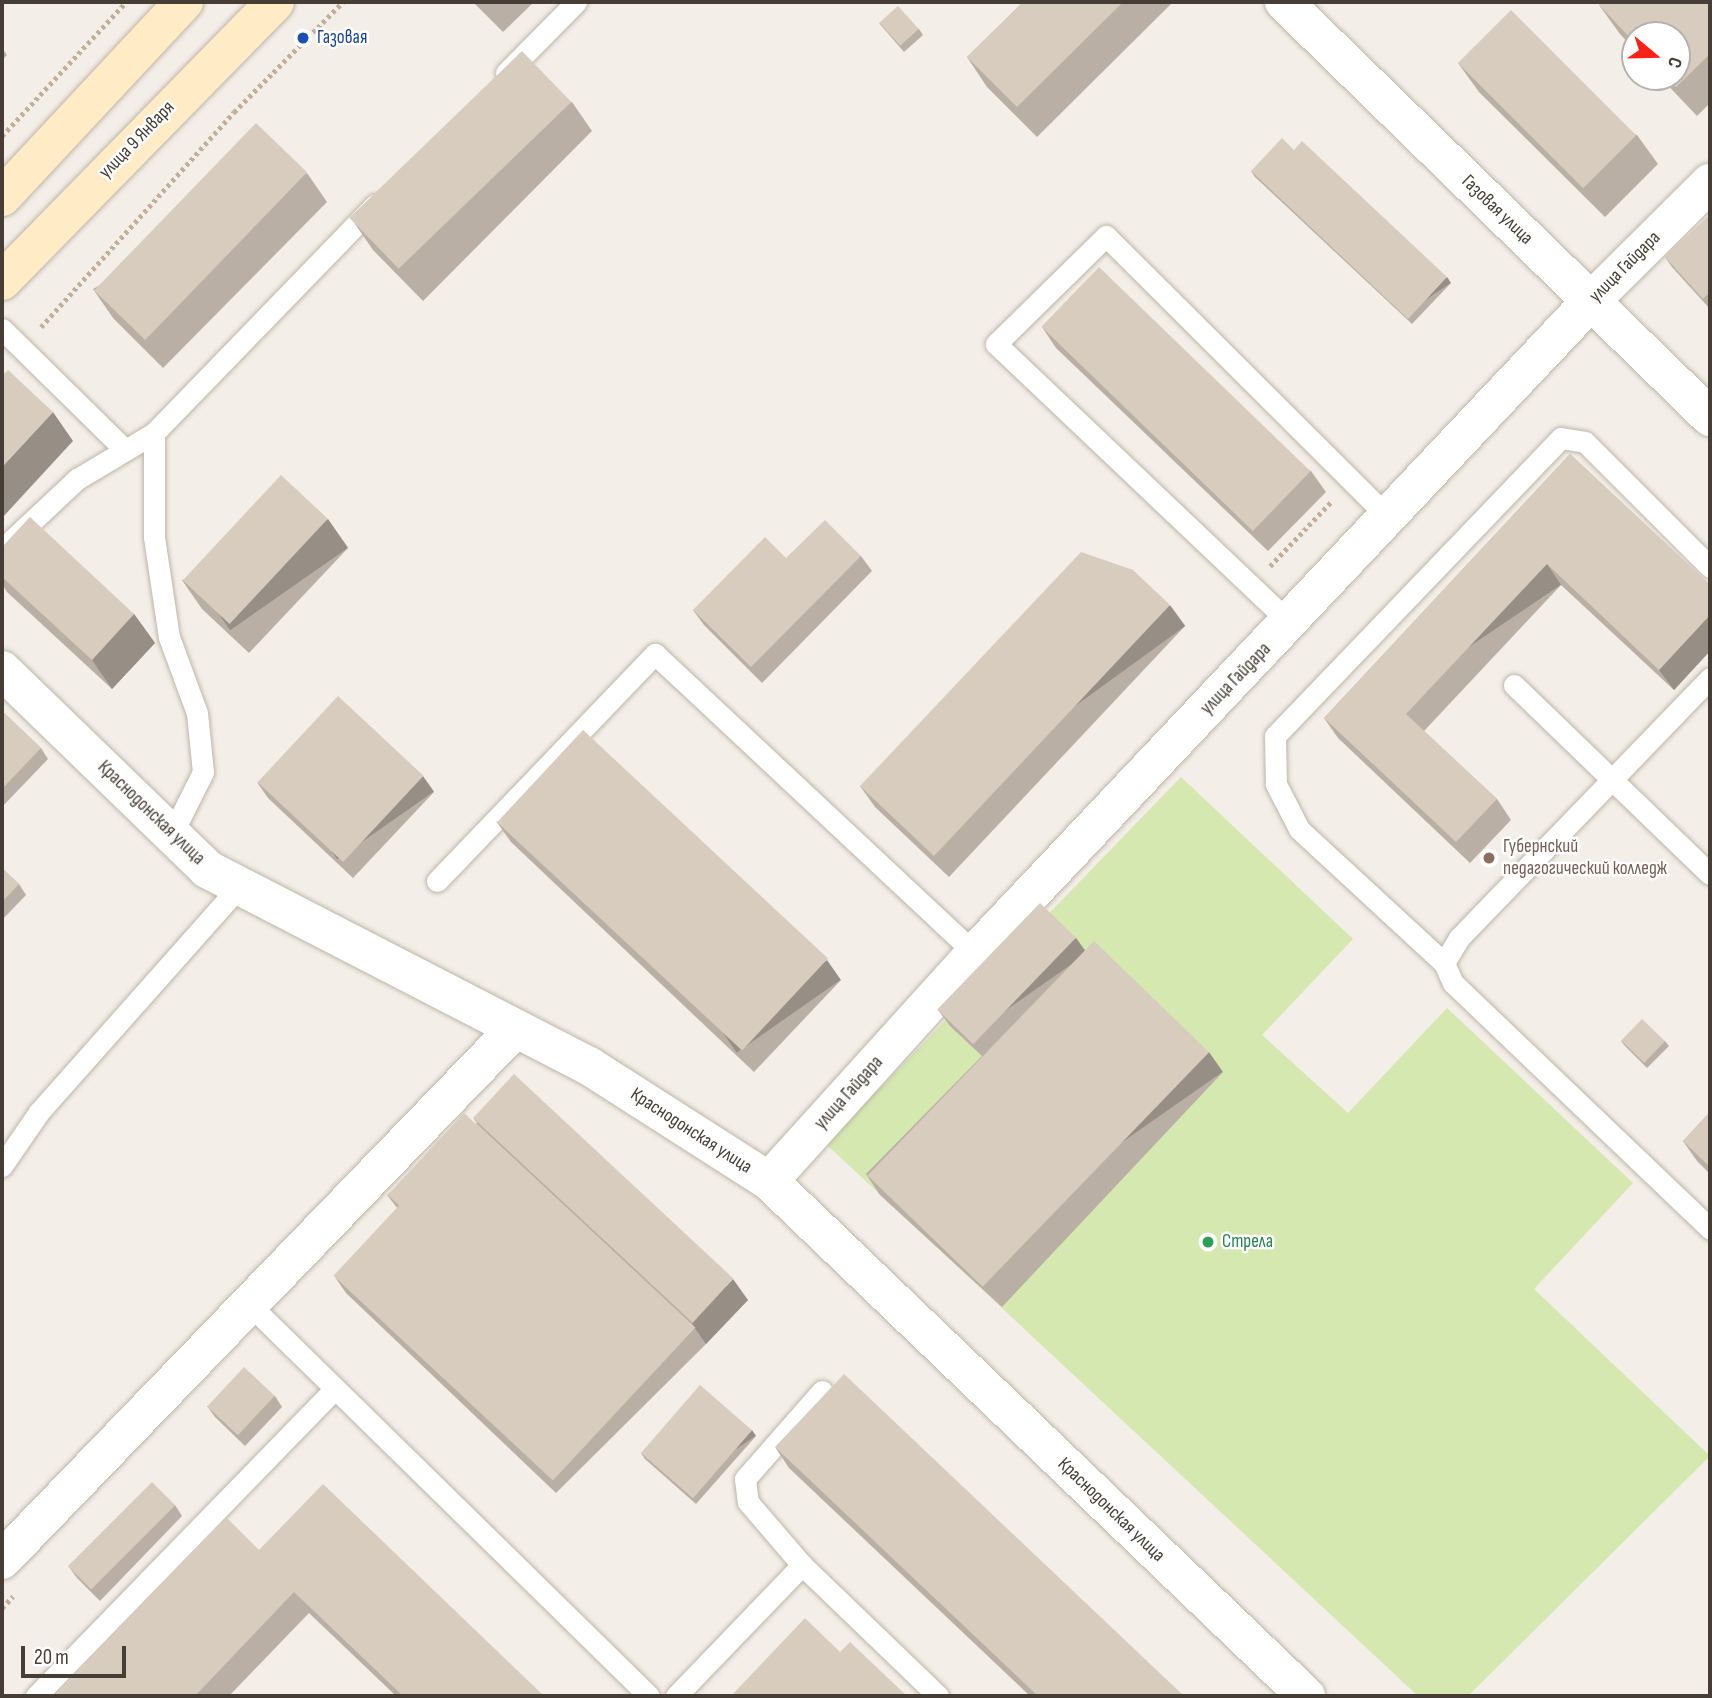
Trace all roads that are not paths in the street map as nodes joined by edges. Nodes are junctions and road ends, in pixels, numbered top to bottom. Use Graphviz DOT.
graph roads {
  1 [pos="184,2"];
  2 [pos="275,2"];
  3 [pos="576,2"];
  4 [pos="1290,4"];
  5 [pos="488,91"];
  6 [pos="1710,183"];
  7 [pos="390,191"];
  8 [pos="2,197"];
  9 [pos="2,281"];
  10 [pos="1591,301"];
  11 [pos="2,329"];
  12 [pos="1710,417"];
  13 [pos="154,433"];
  14 [pos="125,450"];
  15 [pos="1389,518"];
  16 [pos="7,545"];
  17 [pos="1710,567"];
  18 [pos="1290,623"];
  19 [pos="2,670"];
  20 [pos="1710,678"];
  21 [pos="1514,685"];
  22 [pos="1613,778"];
  23 [pos="172,834"];
  24 [pos="1710,874"];
  25 [pos="437,881"];
  26 [pos="239,887"];
  27 [pos="975,953"];
  28 [pos="1444,963"];
  29 [pos="515,1029"];
  30 [pos="2,1166"];
  31 [pos="769,1181"];
  32 [pos="1710,1229"];
  33 [pos="248,1303"];
  34 [pos="335,1388"];
  35 [pos="822,1391"];
  36 [pos="2,1560"];
  37 [pos="802,1565"];
  38 [pos="36,1696"];
  39 [pos="649,1696"];
  40 [pos="676,1696"];
  41 [pos="938,1696"];
  42 [pos="1306,1696"];
  1 -- 8 [label="main road"];
  2 -- 9 [label="main road, улица 9 Января"];
  3 -- 5 [label="lane"];
  4 -- 10 [label="street, Газовая улица"];
  6 -- 10 [label="street, улица Гайдара"];
  7 -- 13 [label="lane"];
  10 -- 12 [label="street, Газовая улица"];
  10 -- 15 [label="street, улица Гайдара"];
  11 -- 14 [label="lane"];
  13 -- 14 [label="lane"];
  13 -- 23 [label="lane"];
  14 -- 16 [label="lane"];
  15 -- 18 [label="street, улица Гайдара"];
  15 -- 18 [label="lane"];
  17 -- 28 [label="lane"];
  18 -- 27 [label="street, улица Гайдара"];
  19 -- 23 [label="street, Краснодонская улица"];
  20 -- 22 [label="lane"];
  21 -- 22 [label="lane"];
  22 -- 24 [label="lane"];
  22 -- 28 [label="lane"];
  23 -- 26 [label="street, Краснодонская улица"];
  25 -- 27 [label="lane"];
  26 -- 29 [label="street, Краснодонская улица"];
  26 -- 30 [label="lane"];
  27 -- 31 [label="street, улица Гайдара"];
  28 -- 32 [label="lane"];
  29 -- 31 [label="street, Краснодонская улица"];
  29 -- 33 [label="street"];
  31 -- 42 [label="street, Краснодонская улица"];
  33 -- 34 [label="lane"];
  33 -- 36 [label="street"];
  34 -- 38 [label="lane"];
  34 -- 39 [label="lane"];
  35 -- 37 [label="lane"];
  37 -- 40 [label="lane"];
  37 -- 41 [label="lane"];
}
